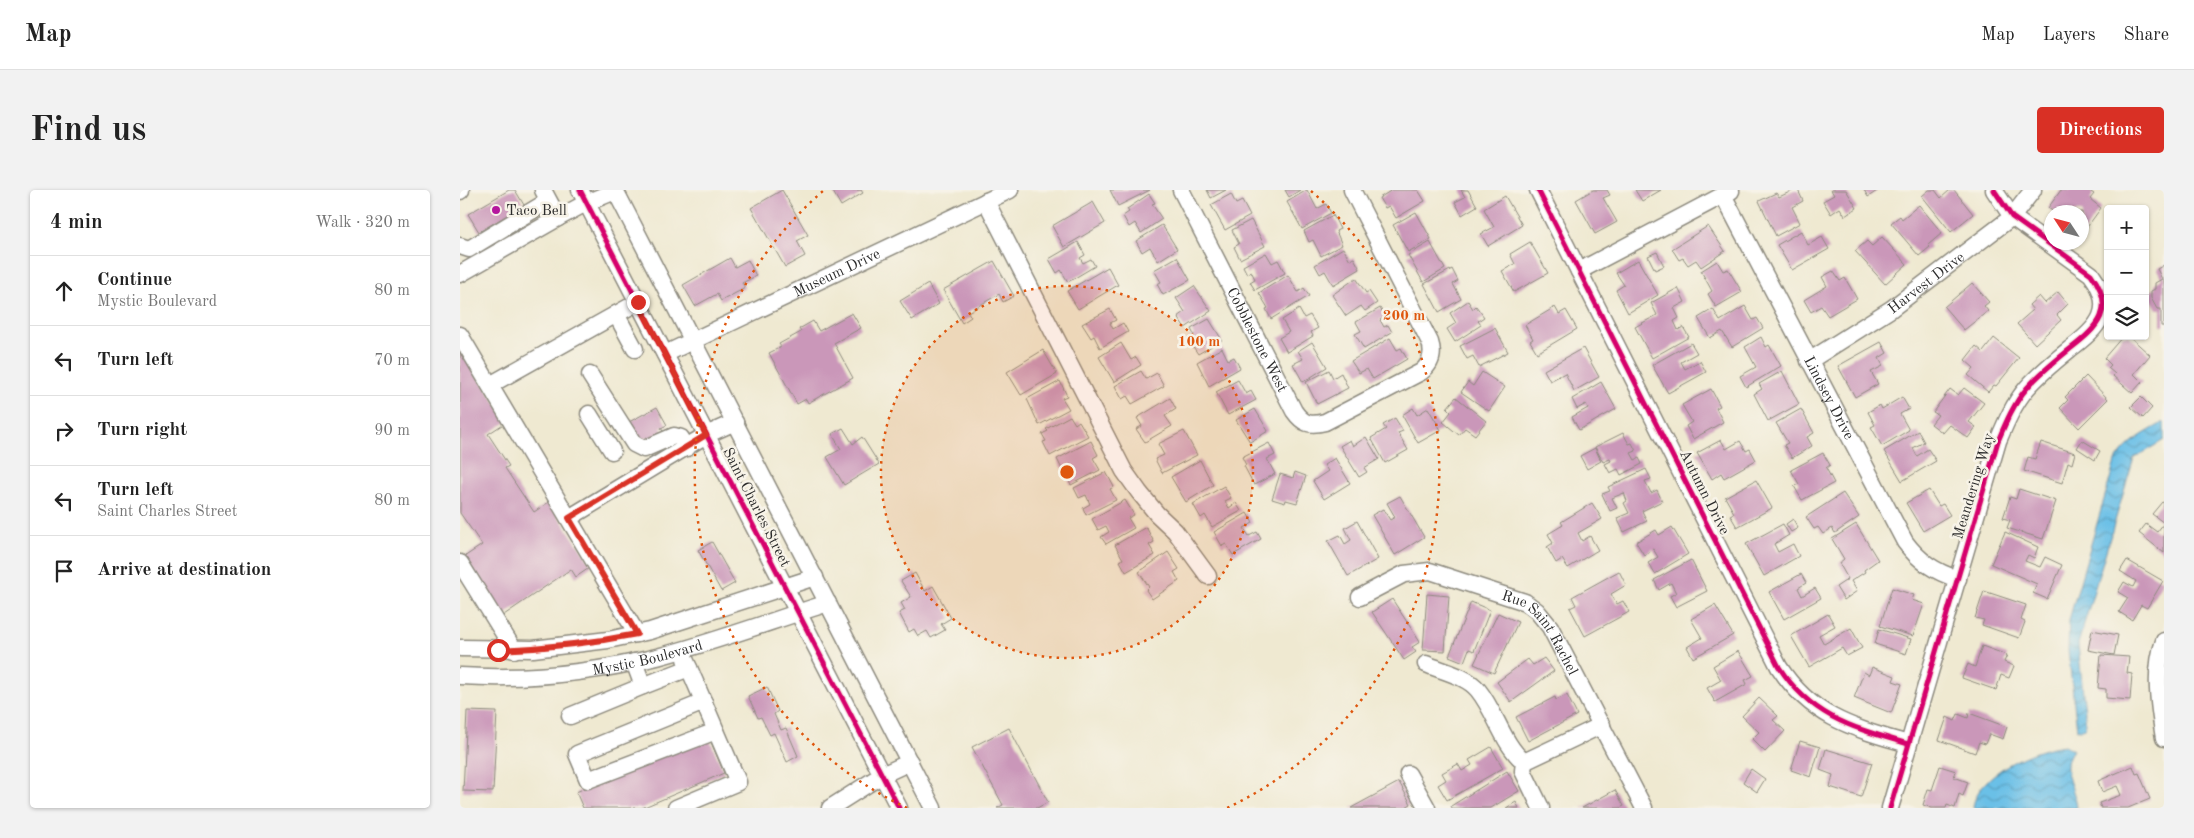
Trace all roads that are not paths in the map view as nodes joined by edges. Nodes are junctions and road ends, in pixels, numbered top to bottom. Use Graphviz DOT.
graph roads {
  1 [pos="615,190"];
  2 [pos="1010,190"];
  3 [pos="1181,190"];
  4 [pos="1352,190"];
  5 [pos="1538,190"];
  6 [pos="1994,190"];
  7 [pos="2033,190"];
  8 [pos="1728,193"];
  9 [pos="546,195"];
  10 [pos="583,196"];
  11 [pos="986,201"];
  12 [pos="2012,217"];
  13 [pos="558,218"];
  14 [pos="460,246"];
  15 [pos="1579,271"];
  16 [pos="460,274"];
  17 [pos="638,302"];
  18 [pos="616,314"];
  19 [pos="460,335"];
  20 [pos="693,341"];
  21 [pos="635,350"];
  22 [pos="664,354"];
  23 [pos="1809,361"];
  24 [pos="590,375"];
  25 [pos="490,385"];
  26 [pos="589,414"];
  27 [pos="735,422"];
  28 [pos="706,435"];
  29 [pos="686,448"];
  30 [pos="612,451"];
  31 [pos="569,518"];
  32 [pos="460,563"];
  33 [pos="1208,576"];
  34 [pos="815,577"];
  35 [pos="1958,579"];
  36 [pos="785,588"];
  37 [pos="1360,597"];
  38 [pos="828,602"];
  39 [pos="798,612"];
  40 [pos="637,634"];
  41 [pos="2164,642"];
  42 [pos="460,648"];
  43 [pos="682,649"];
  44 [pos="514,650"];
  45 [pos="634,662"];
  46 [pos="1426,664"];
  47 [pos="689,668"];
  48 [pos="460,676"];
  49 [pos="642,686"];
  50 [pos="704,702"];
  51 [pos="570,716"];
  52 [pos="1602,725"];
  53 [pos="716,731"];
  54 [pos="2164,738"];
  55 [pos="1908,744"];
  56 [pos="910,762"];
  57 [pos="1524,762"];
  58 [pos="1408,774"];
  59 [pos="882,775"];
  60 [pos="676,808"];
  61 [pos="830,808"];
  62 [pos="899,808"];
  63 [pos="933,808"];
  64 [pos="1427,808"];
  65 [pos="1541,808"];
  66 [pos="1644,808"];
  67 [pos="1890,808"];
  1 -- 10 [label="street"];
  1 -- 20 [label="street, Saint Charles Street"];
  2 -- 11 [label="street, Museum Drive"];
  3 -- 4 [label="street, Cobblestone West"];
  5 -- 15 [label="street, Autumn Drive"];
  6 -- 12 [label="street, Meandering Way"];
  7 -- 12 [label="street, Harvest Drive"];
  8 -- 15 [label="street"];
  8 -- 23 [label="street, Lindsey Drive"];
  9 -- 13 [label="street"];
  9 -- 14 [label="street"];
  10 -- 13 [label="street"];
  10 -- 17 [label="street, Saint Charles Street"];
  11 -- 20 [label="street, Museum Drive"];
  11 -- 33 [label="street"];
  12 -- 23 [label="street, Harvest Drive"];
  12 -- 35 [label="street, Meandering Way"];
  13 -- 16 [label="street"];
  15 -- 55 [label="street, Autumn Drive"];
  17 -- 18 [label="street"];
  17 -- 22 [label="street, Saint Charles Street"];
  18 -- 21 [label="street"];
  18 -- 25 [label="street"];
  19 -- 25 [label="street"];
  20 -- 22 [label="street, Museum Drive"];
  20 -- 27 [label="street, Saint Charles Street"];
  22 -- 28 [label="street, Saint Charles Street"];
  23 -- 35 [label="street, Lindsey Drive"];
  24 -- 29 [label="street"];
  25 -- 31 [label="street"];
  26 -- 30 [label="street"];
  27 -- 28 [label="street"];
  27 -- 34 [label="street, Saint Charles Street"];
  28 -- 29 [label="street"];
  28 -- 36 [label="street, Saint Charles Street"];
  29 -- 31 [label="street"];
  31 -- 40 [label="street"];
  32 -- 44 [label="street"];
  34 -- 36 [label="street, Mystic Boulevard"];
  34 -- 38 [label="street, Saint Charles Street"];
  35 -- 55 [label="street, Meandering Way"];
  36 -- 39 [label="street, Saint Charles Street"];
  36 -- 40 [label="street, Mystic Boulevard"];
  37 -- 52 [label="street, Rue Saint Rachel"];
  38 -- 39 [label="street, Mystic Boulevard"];
  38 -- 56 [label="street, Saint Charles Street"];
  39 -- 43 [label="street, Mystic Boulevard"];
  39 -- 59 [label="street, Saint Charles Street"];
  40 -- 44 [label="street, Mystic Boulevard"];
  41 -- 54 [label="street"];
  42 -- 44 [label="street, Mystic Boulevard"];
  43 -- 45 [label="street, Mystic Boulevard"];
  43 -- 47 [label="street"];
  45 -- 48 [label="street, Mystic Boulevard"];
  45 -- 49 [label="street"];
  46 -- 57 [label="street"];
  47 -- 49 [label="street"];
  47 -- 50 [label="street"];
  49 -- 51 [label="street"];
  50 -- 53 [label="street"];
  50 -- 53 [label="street"];
  52 -- 57 [label="street"];
  52 -- 66 [label="street, Rue Saint Rachel"];
  53 -- 60 [label="street"];
  55 -- 67 [label="street, Meandering Way"];
  56 -- 59 [label="street"];
  56 -- 63 [label="street, Saint Charles Street"];
  57 -- 65 [label="street"];
  58 -- 64 [label="street"];
  59 -- 61 [label="street"];
  59 -- 62 [label="street, Saint Charles Street"];
}
